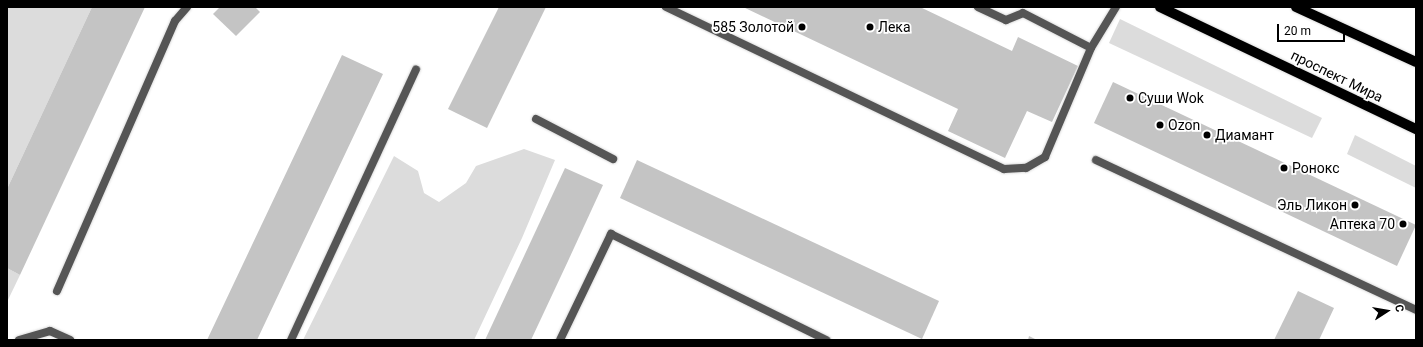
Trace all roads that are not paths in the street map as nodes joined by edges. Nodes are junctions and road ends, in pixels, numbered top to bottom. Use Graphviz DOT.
graph roads {
  1 [pos="187,7"];
  2 [pos="666,7"];
  3 [pos="978,7"];
  4 [pos="1116,7"];
  5 [pos="1160,7"];
  6 [pos="1296,7"];
  7 [pos="1091,48"];
  8 [pos="1416,62"];
  9 [pos="416,70"];
  10 [pos="536,119"];
  11 [pos="1416,129"];
  12 [pos="613,159"];
  13 [pos="1096,160"];
  14 [pos="57,291"];
  15 [pos="1416,310"];
  16 [pos="19,340"];
  17 [pos="70,340"];
  18 [pos="291,340"];
  19 [pos="560,340"];
  20 [pos="826,340"];
  1 -- 14 [label="street"];
  2 -- 7 [label="street"];
  3 -- 7 [label="street"];
  4 -- 7 [label="street"];
  5 -- 11 [label="main road, проспект Мира"];
  6 -- 8 [label="main road"];
  9 -- 18 [label="street"];
  10 -- 12 [label="street"];
  13 -- 15 [label="street"];
  16 -- 17 [label="street"];
  19 -- 20 [label="street"];
}
